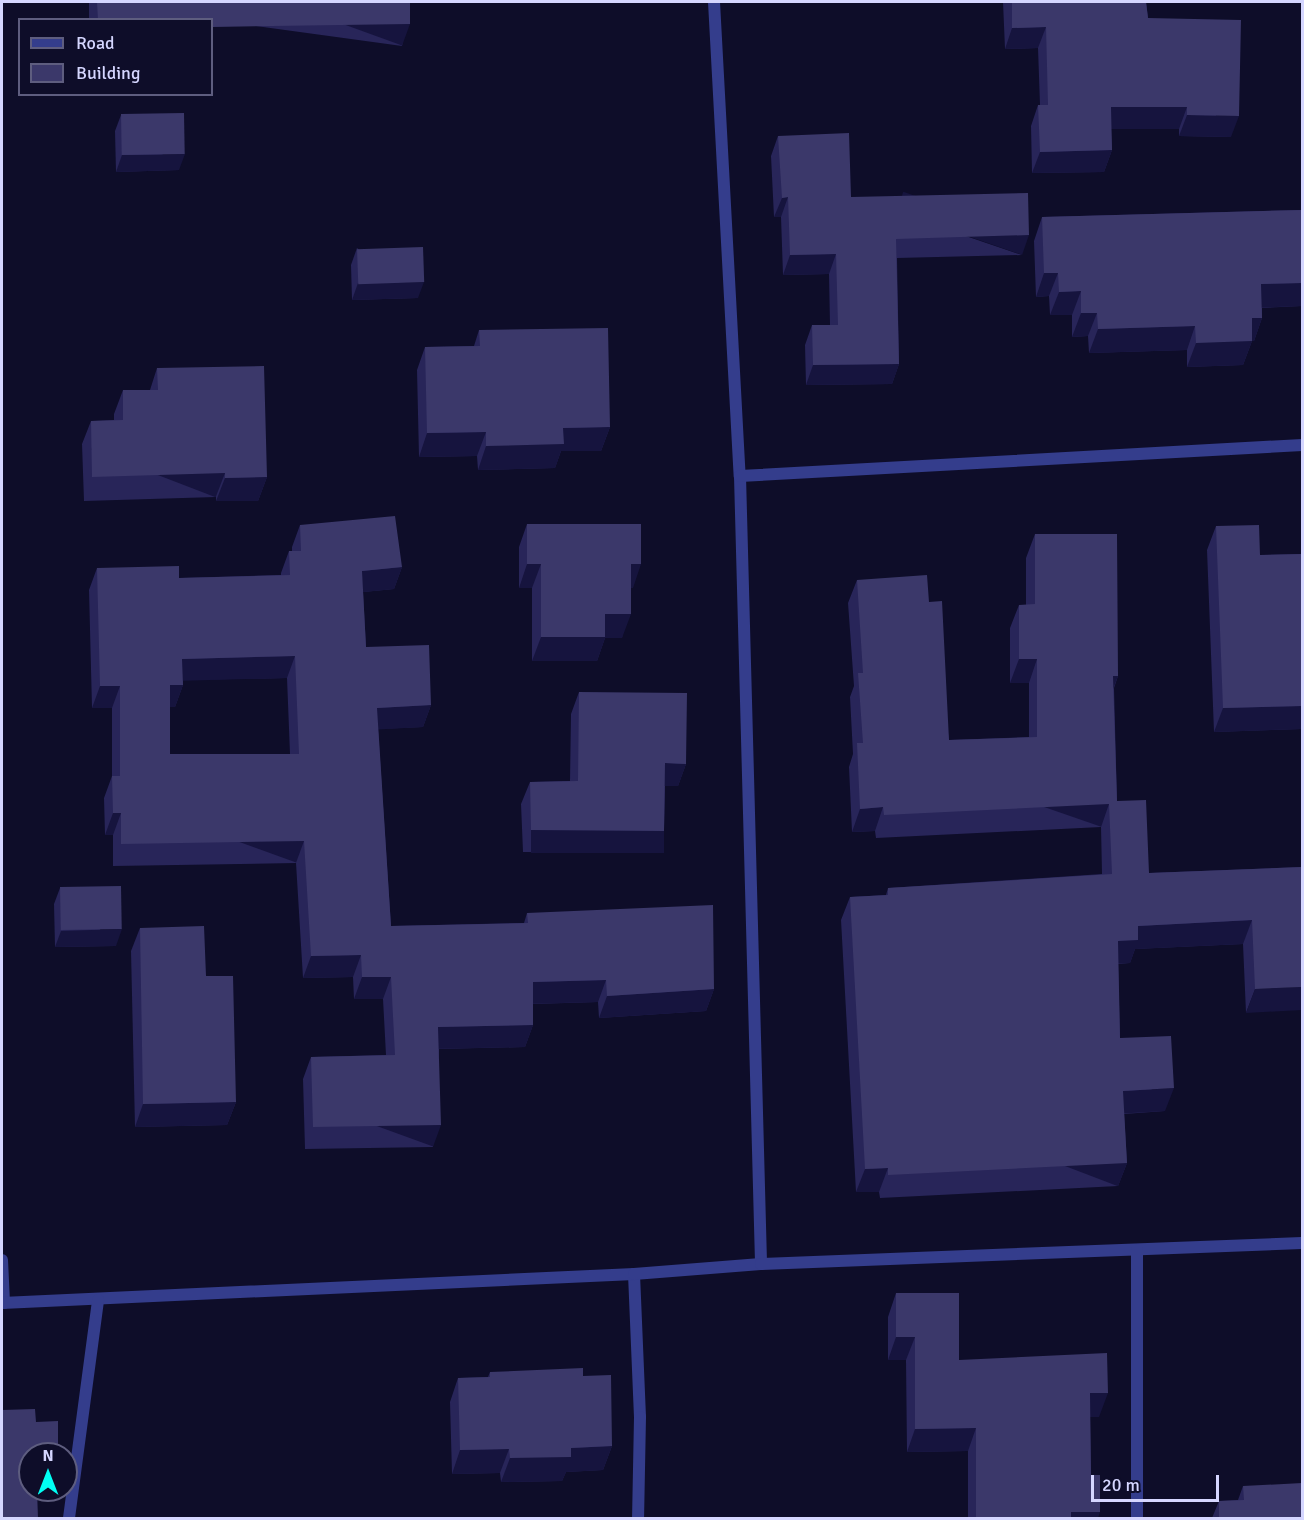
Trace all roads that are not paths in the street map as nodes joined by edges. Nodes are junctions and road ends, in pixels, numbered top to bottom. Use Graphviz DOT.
graph roads {
  1 [pos="714,2"];
  2 [pos="1302,445"];
  3 [pos="740,476"];
  4 [pos="1302,1243"];
  5 [pos="1137,1250"];
  6 [pos="2,1260"];
  7 [pos="761,1264"];
  8 [pos="633,1274"];
  9 [pos="98,1300"];
  10 [pos="3,1303"];
  11 [pos="69,1518"];
  12 [pos="639,1518"];
  13 [pos="1137,1518"];
  1 -- 3 [label="street"];
  2 -- 3 [label="street"];
  3 -- 7 [label="street"];
  4 -- 5 [label="street"];
  5 -- 7 [label="street"];
  5 -- 13 [label="street"];
  6 -- 10 [label="street"];
  7 -- 8 [label="street"];
  8 -- 9 [label="street"];
  8 -- 12 [label="street"];
  9 -- 10 [label="street"];
  9 -- 11 [label="street"];
}
